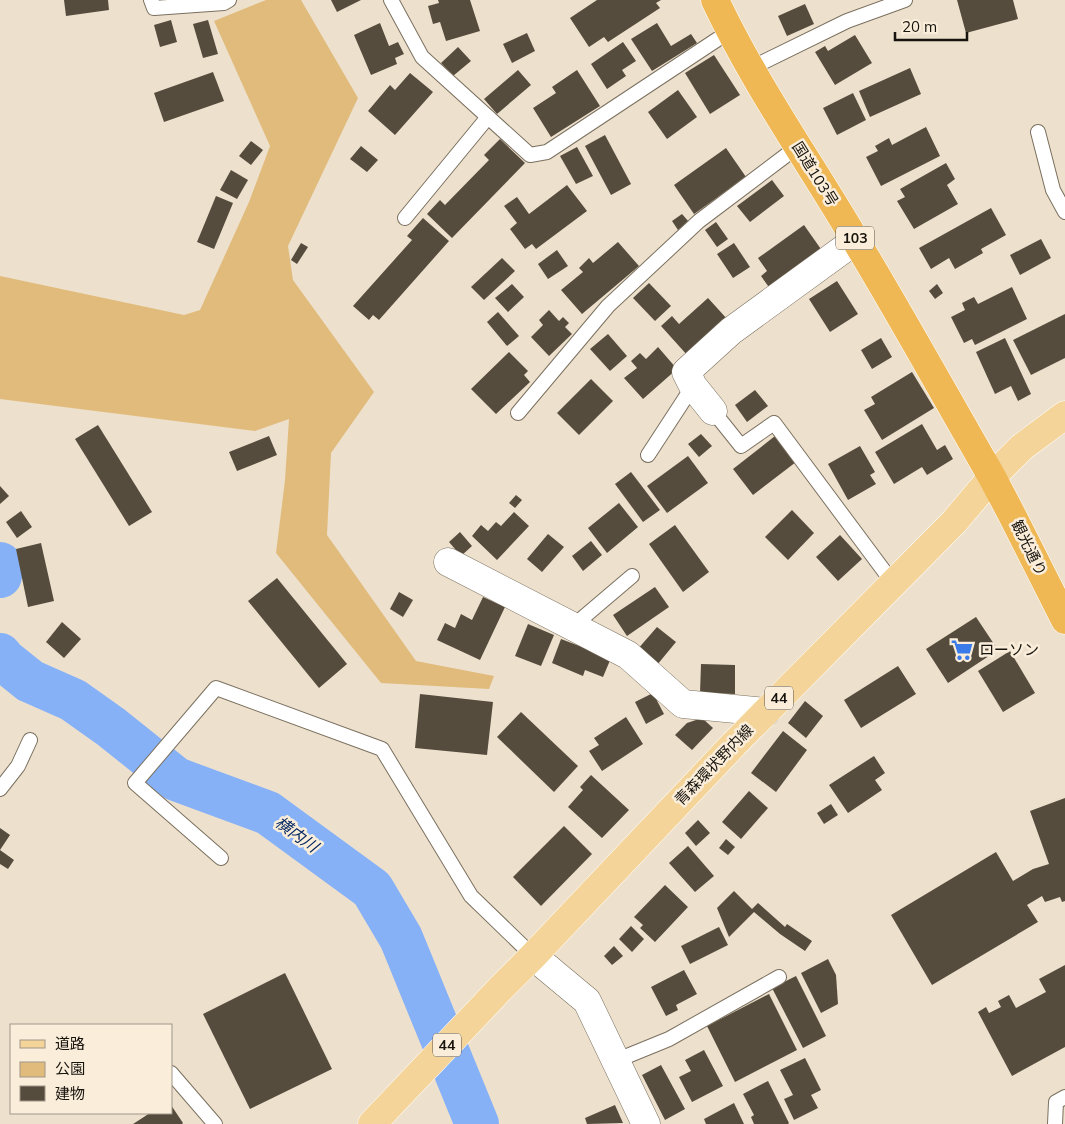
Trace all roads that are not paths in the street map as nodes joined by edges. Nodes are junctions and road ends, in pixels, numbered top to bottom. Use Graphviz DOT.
graph roads {
  1 [pos="151,0"];
  2 [pos="229,0"];
  3 [pos="391,0"];
  4 [pos="715,0"];
  5 [pos="905,0"];
  6 [pos="730,31"];
  7 [pos="751,68"];
  8 [pos="488,117"];
  9 [pos="1038,132"];
  10 [pos="798,147"];
  11 [pos="1065,212"];
  12 [pos="405,218"];
  13 [pos="856,240"];
  14 [pos="693,386"];
  15 [pos="713,411"];
  16 [pos="518,413"];
  17 [pos="1065,415"];
  18 [pos="648,455"];
  19 [pos="992,477"];
  20 [pos="448,562"];
  21 [pos="632,576"];
  22 [pos="893,583"];
  23 [pos="1065,620"];
  24 [pos="572,627"];
  25 [pos="766,712"];
  26 [pos="30,740"];
  27 [pos="0,789"];
  28 [pos="221,858"];
  29 [pos="533,956"];
  30 [pos="779,978"];
  31 [pos="615,1061"];
  32 [pos="172,1074"];
  33 [pos="1065,1097"];
  34 [pos="215,1124"];
  35 [pos="372,1124"];
  36 [pos="646,1124"];
  37 [pos="1055,1124"];
  1 -- 2 [label="lane"];
  3 -- 8 [label="lane"];
  4 -- 6 [label="highway, 国道103号 / 103"];
  5 -- 7 [label="lane"];
  6 -- 7 [label="highway, 国道103号 / 103"];
  6 -- 8 [label="lane"];
  7 -- 10 [label="highway, 国道103号 / 103"];
  8 -- 12 [label="lane"];
  9 -- 11 [label="lane"];
  10 -- 13 [label="highway, 国道103号 / 103"];
  10 -- 16 [label="lane"];
  13 -- 14 [label="street"];
  13 -- 19 [label="highway, 国道103号 / 103"];
  14 -- 15 [label="street"];
  14 -- 18 [label="lane"];
  15 -- 22 [label="lane"];
  17 -- 19 [label="main road, 青森環状野内線 / 44"];
  19 -- 22 [label="main road, 青森環状野内線 / 44"];
  19 -- 23 [label="highway, 観光通り / 103"];
  20 -- 24 [label="street"];
  21 -- 24 [label="lane"];
  22 -- 25 [label="main road, 青森環状野内線 / 44"];
  24 -- 25 [label="street"];
  25 -- 29 [label="main road, 青森環状野内線 / 44"];
  26 -- 27 [label="lane"];
  28 -- 29 [label="lane"];
  29 -- 31 [label="street"];
  29 -- 35 [label="main road, 青森環状野内線 / 44"];
  30 -- 31 [label="lane"];
  31 -- 36 [label="street"];
  32 -- 34 [label="lane"];
  33 -- 37 [label="lane"];
}
